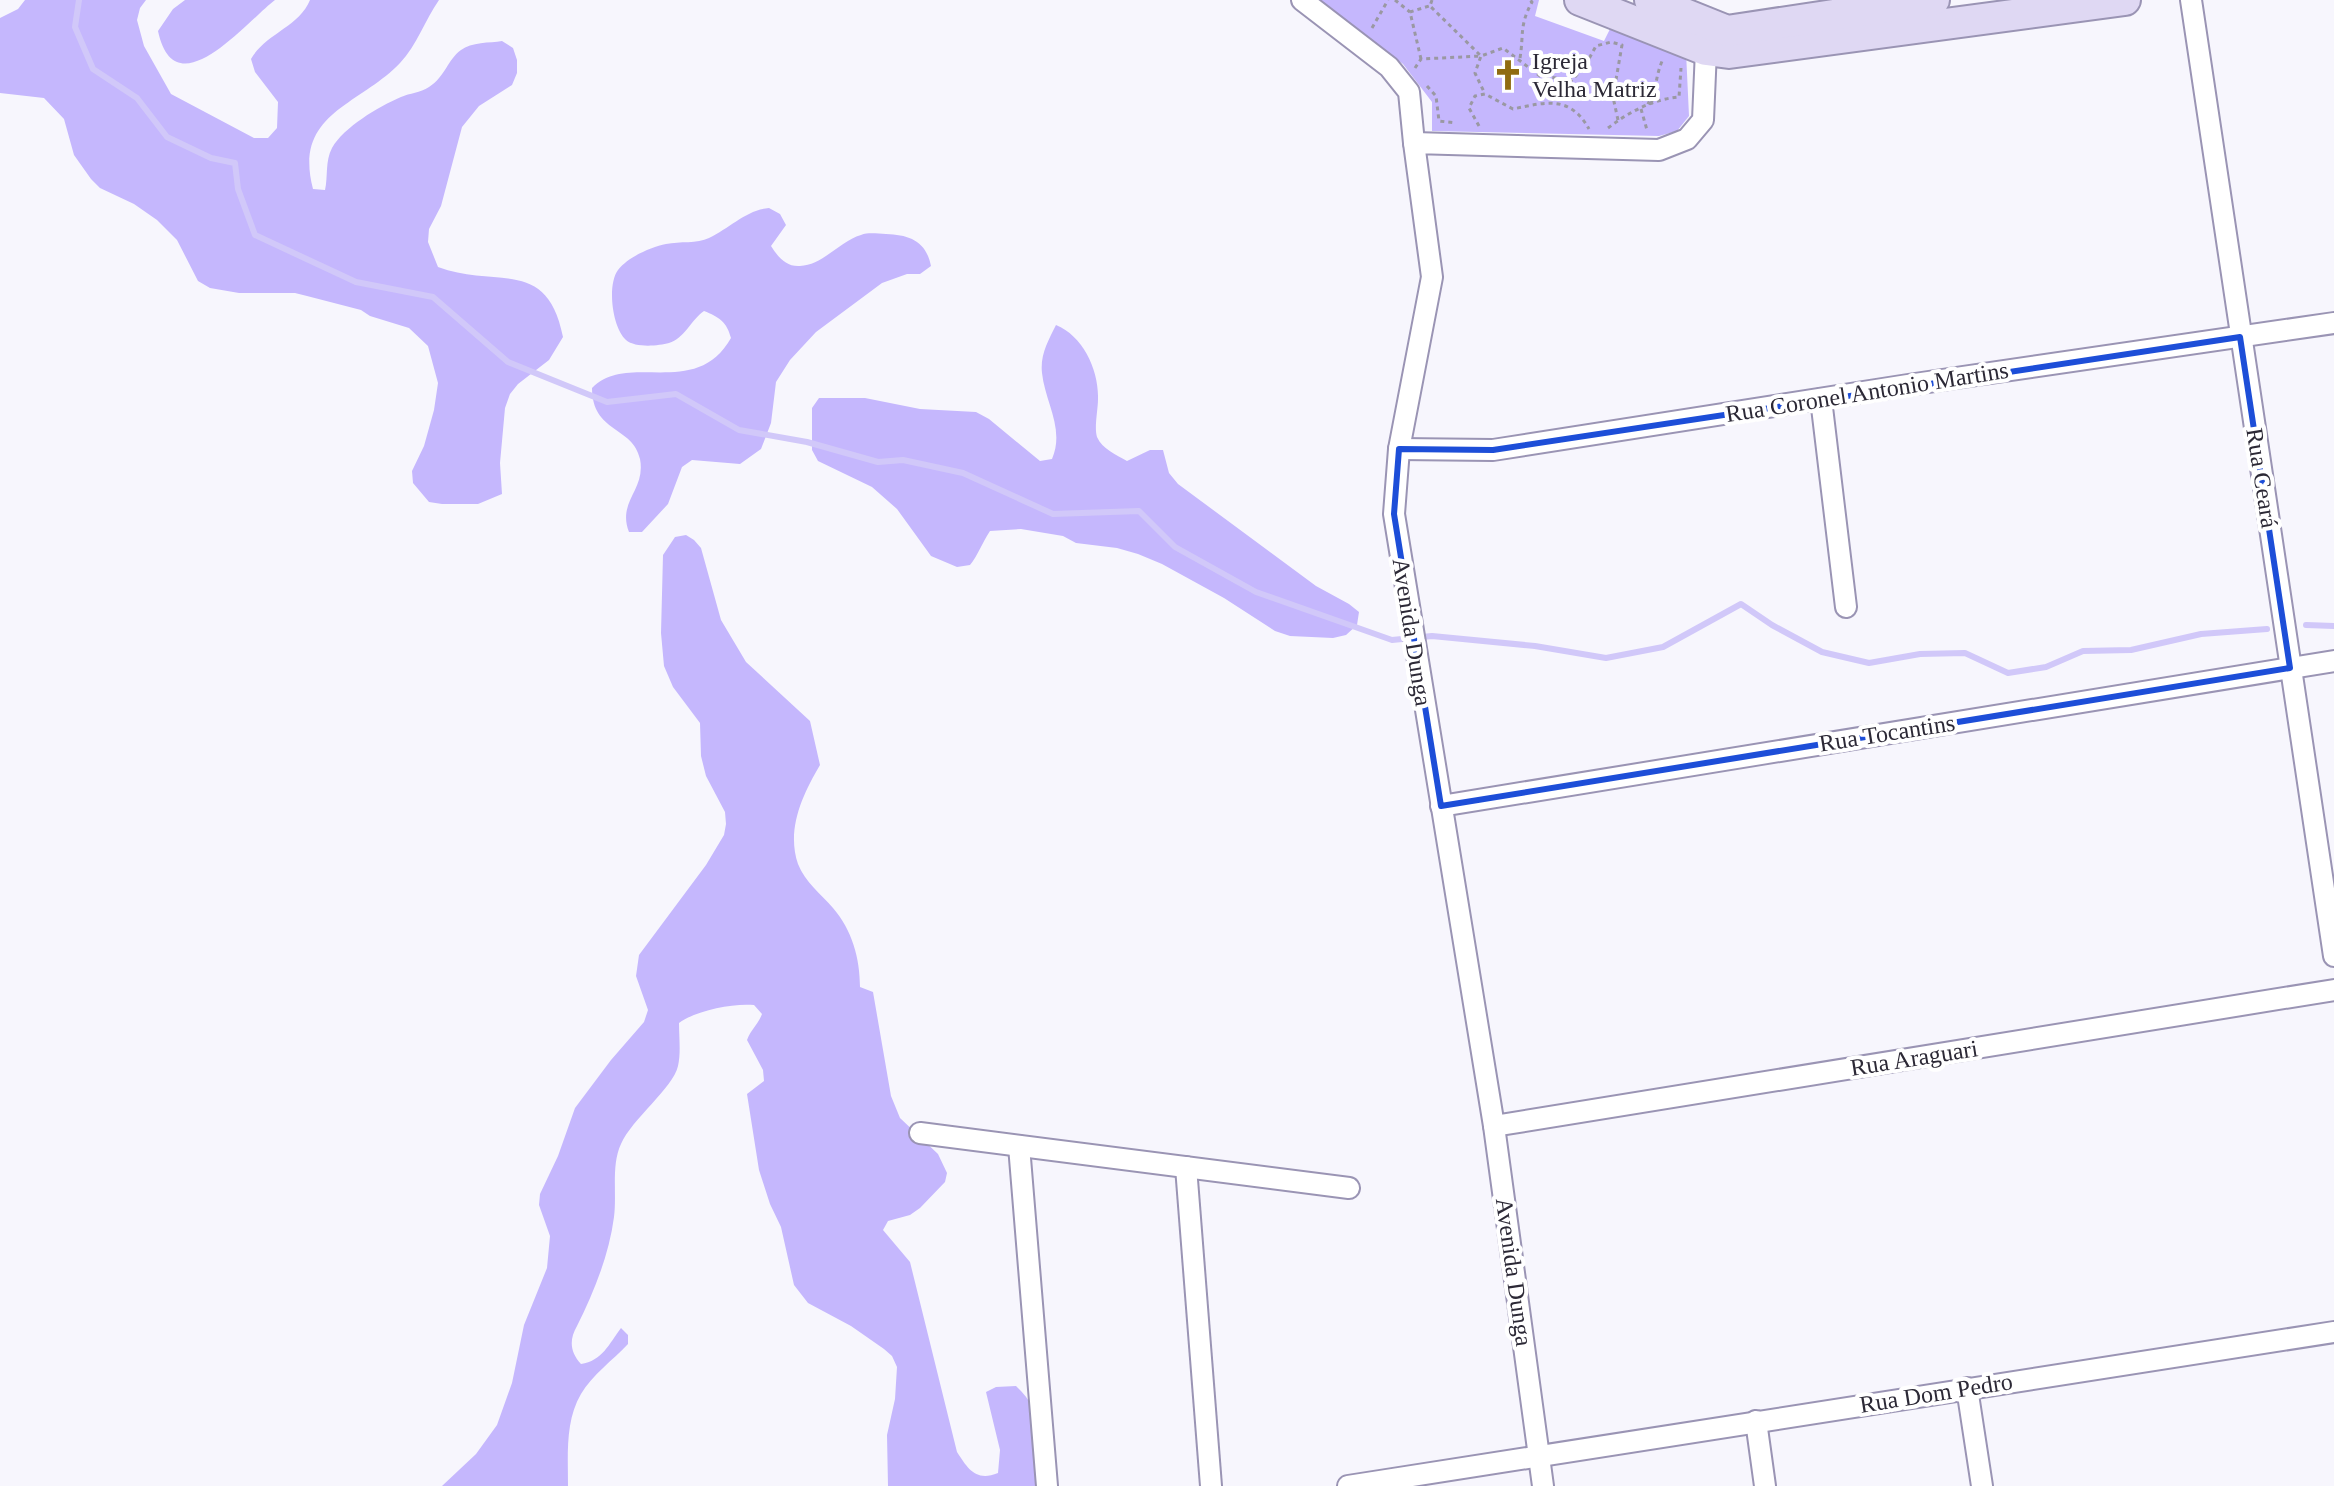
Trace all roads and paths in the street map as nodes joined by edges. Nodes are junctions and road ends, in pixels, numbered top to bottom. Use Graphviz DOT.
graph roads {
  1 [pos="1302,0"];
  2 [pos="1388,0"];
  3 [pos="1395,0"];
  4 [pos="1432,0"];
  5 [pos="1530,0"];
  6 [pos="1580,0"];
  7 [pos="1650,0"];
  8 [pos="1934,0"];
  9 [pos="2125,0"];
  10 [pos="2191,0"];
  11 [pos="1430,6"];
  12 [pos="1410,12"];
  13 [pos="1366,37"];
  14 [pos="1711,48"];
  15 [pos="1666,51"];
  16 [pos="1481,56"];
  17 [pos="1520,58"];
  18 [pos="1421,59"];
  19 [pos="1413,70"];
  20 [pos="1421,79"];
  21 [pos="1485,94"];
  22 [pos="1613,97"];
  23 [pos="1651,104"];
  24 [pos="1641,109"];
  25 [pos="1618,121"];
  26 [pos="1578,128"];
  27 [pos="1589,129"];
  28 [pos="1607,129"];
  29 [pos="1620,129"];
  30 [pos="1634,129"];
  31 [pos="1414,143"];
  32 [pos="2334,323"];
  33 [pos="2240,337"];
  34 [pos="1821,399"];
  35 [pos="1399,449"];
  36 [pos="1846,607"];
  37 [pos="2334,661"];
  38 [pos="2290,668"];
  39 [pos="1441,806"];
  40 [pos="2334,956"];
  41 [pos="2334,990"];
  42 [pos="1494,1126"];
  43 [pos="920,1133"];
  44 [pos="1019,1146"];
  45 [pos="1186,1167"];
  46 [pos="1349,1188"];
  47 [pos="2334,1332"];
  48 [pos="1967,1388"];
  49 [pos="1756,1421"];
  50 [pos="1539,1457"];
  51 [pos="1047,1486"];
  52 [pos="1211,1486"];
  53 [pos="1348,1486"];
  54 [pos="1543,1486"];
  55 [pos="1765,1486"];
  56 [pos="1982,1486"];
  1 -- 31 [label="street, Avenida Dunga"];
  2 -- 13 [label="path"];
  3 -- 12 [label="path"];
  4 -- 11 [label="path"];
  5 -- 17 [label="path"];
  6 -- 14 [label="street"];
  7 -- 14 [label="street"];
  8 -- 14 [label="street"];
  9 -- 14 [label="street"];
  10 -- 33 [label="street, Rua Ceará"];
  11 -- 12 [label="path"];
  11 -- 16 [label="path"];
  12 -- 18 [label="path"];
  14 -- 23 [label="path"];
  14 -- 31 [label="street"];
  15 -- 23 [label="path"];
  16 -- 17 [label="path"];
  16 -- 18 [label="path"];
  16 -- 21 [label="path"];
  17 -- 22 [label="path"];
  18 -- 19 [label="path"];
  20 -- 21 [label="path"];
  21 -- 27 [label="path"];
  22 -- 23 [label="path"];
  22 -- 25 [label="path"];
  23 -- 24 [label="path"];
  24 -- 25 [label="path"];
  24 -- 30 [label="path"];
  25 -- 28 [label="path"];
  26 -- 27 [label="path"];
  27 -- 28 [label="path"];
  28 -- 29 [label="path"];
  31 -- 35 [label="street, Avenida Dunga"];
  32 -- 33 [label="street, Rua Coronel Antonio Martins"];
  33 -- 34 [label="street, Rua Coronel Antonio Martins"];
  33 -- 38 [label="street, Rua Ceará"];
  34 -- 35 [label="street, Rua Coronel Antonio Martins"];
  34 -- 36 [label="street"];
  35 -- 39 [label="street, Avenida Dunga"];
  37 -- 38 [label="street, Rua Tocantins"];
  38 -- 39 [label="street, Rua Tocantins"];
  38 -- 40 [label="street, Rua Ceará"];
  39 -- 42 [label="street, Avenida Dunga"];
  41 -- 42 [label="street, Rua Araguari"];
  42 -- 50 [label="street, Avenida Dunga"];
  43 -- 44 [label="street"];
  44 -- 45 [label="street"];
  44 -- 51 [label="street"];
  45 -- 46 [label="street"];
  45 -- 52 [label="street"];
  47 -- 48 [label="street, Rua Dom Pedro"];
  48 -- 49 [label="street, Rua Dom Pedro"];
  48 -- 56 [label="street"];
  49 -- 50 [label="street, Rua Dom Pedro"];
  49 -- 55 [label="street"];
  50 -- 53 [label="street, Rua Dom Pedro"];
  50 -- 54 [label="street, Avenida Dunga"];
}
